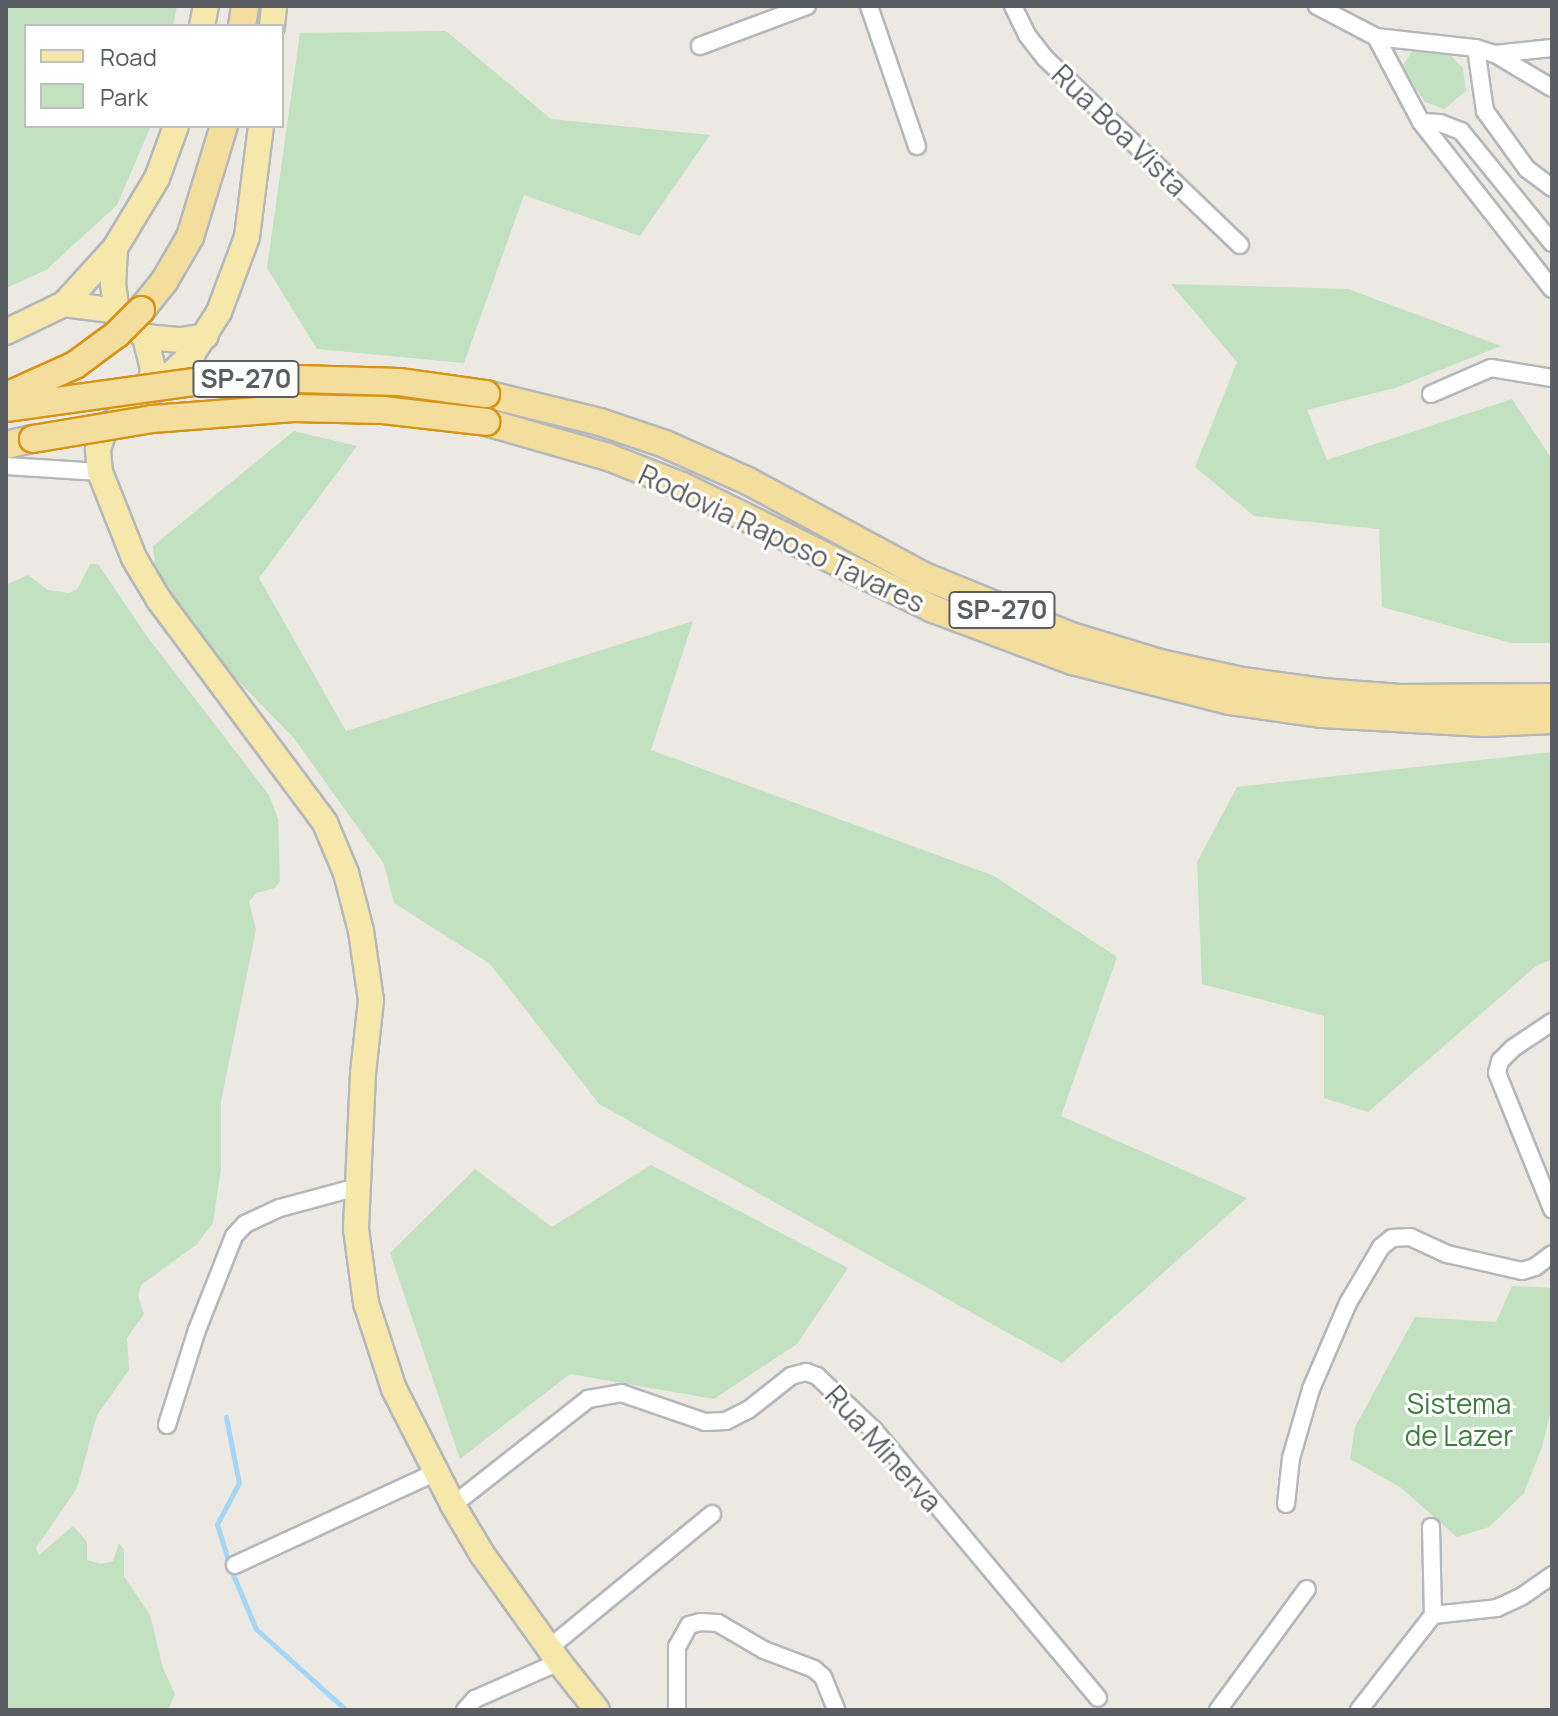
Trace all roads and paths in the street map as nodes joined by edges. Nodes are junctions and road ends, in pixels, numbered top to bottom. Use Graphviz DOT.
graph roads {
  1 [pos="807,6"];
  2 [pos="869,6"];
  3 [pos="1013,6"];
  4 [pos="1317,6"];
  5 [pos="1376,37"];
  6 [pos="700,46"];
  7 [pos="1476,48"];
  8 [pos="1552,48"];
  9 [pos="1495,54"];
  10 [pos="1552,88"];
  11 [pos="1421,122"];
  12 [pos="175,128"];
  13 [pos="223,128"];
  14 [pos="261,128"];
  15 [pos="917,146"];
  16 [pos="1552,188"];
  17 [pos="1550,235"];
  18 [pos="1240,245"];
  19 [pos="115,248"];
  20 [pos="1552,289"];
  21 [pos="64,304"];
  22 [pos="129,310"];
  23 [pos="6,332"];
  24 [pos="206,336"];
  25 [pos="145,337"];
  26 [pos="1552,378"];
  27 [pos="1431,394"];
  28 [pos="6,396"];
  29 [pos="148,396"];
  30 [pos="6,408"];
  31 [pos="6,445"];
  32 [pos="6,466"];
  33 [pos="100,472"];
  34 [pos="1552,697"];
  35 [pos="1552,720"];
  36 [pos="1552,1022"];
  37 [pos="358,1187"];
  38 [pos="1552,1209"];
  39 [pos="1552,1254"];
  40 [pos="167,1425"];
  41 [pos="436,1472"];
  42 [pos="1286,1504"];
  43 [pos="453,1505"];
  44 [pos="712,1514"];
  45 [pos="1431,1527"];
  46 [pos="235,1565"];
  47 [pos="1552,1575"];
  48 [pos="1307,1589"];
  49 [pos="1433,1615"];
  50 [pos="554,1655"];
  51 [pos="1098,1698"];
  52 [pos="465,1710"];
  53 [pos="597,1710"];
  54 [pos="677,1710"];
  55 [pos="836,1710"];
  56 [pos="1218,1710"];
  57 [pos="1359,1710"];
  1 -- 6 [label="street"];
  2 -- 15 [label="street"];
  3 -- 18 [label="street, Rua Boa Vista"];
  4 -- 5 [label="street"];
  5 -- 7 [label="street"];
  5 -- 11 [label="street"];
  7 -- 9 [label="street"];
  7 -- 16 [label="street"];
  8 -- 9 [label="street"];
  9 -- 10 [label="street"];
  11 -- 17 [label="street"];
  11 -- 20 [label="street"];
  12 -- 19 [label="main road"];
  13 -- 22 [label="highway"];
  14 -- 24 [label="main road, SP-270"];
  19 -- 21 [label="main road"];
  19 -- 22 [label="main road"];
  21 -- 22 [label="main road"];
  21 -- 23 [label="main road"];
  22 -- 25 [label="main road"];
  22 -- 28 [label="highway, bridge"];
  24 -- 25 [label="main road"];
  24 -- 29 [label="main road, SP-270"];
  25 -- 29 [label="main road"];
  26 -- 27 [label="street"];
  29 -- 33 [label="main road, SP-270"];
  30 -- 34 [label="highway, Rodovia Raposo Tavares / SP-270, bridge"];
  31 -- 35 [label="highway, Rodovia Raposo Tavares / SP-270, bridge"];
  32 -- 33 [label="street"];
  33 -- 37 [label="main road"];
  36 -- 38 [label="street"];
  37 -- 40 [label="street"];
  37 -- 41 [label="main road"];
  39 -- 42 [label="street"];
  41 -- 43 [label="main road"];
  41 -- 46 [label="street"];
  43 -- 50 [label="main road"];
  43 -- 51 [label="street, Rua Minerva"];
  44 -- 50 [label="street"];
  45 -- 49 [label="street"];
  47 -- 49 [label="street"];
  48 -- 56 [label="street"];
  49 -- 57 [label="street"];
  50 -- 52 [label="street"];
  50 -- 53 [label="main road"];
  54 -- 55 [label="street"];
}
